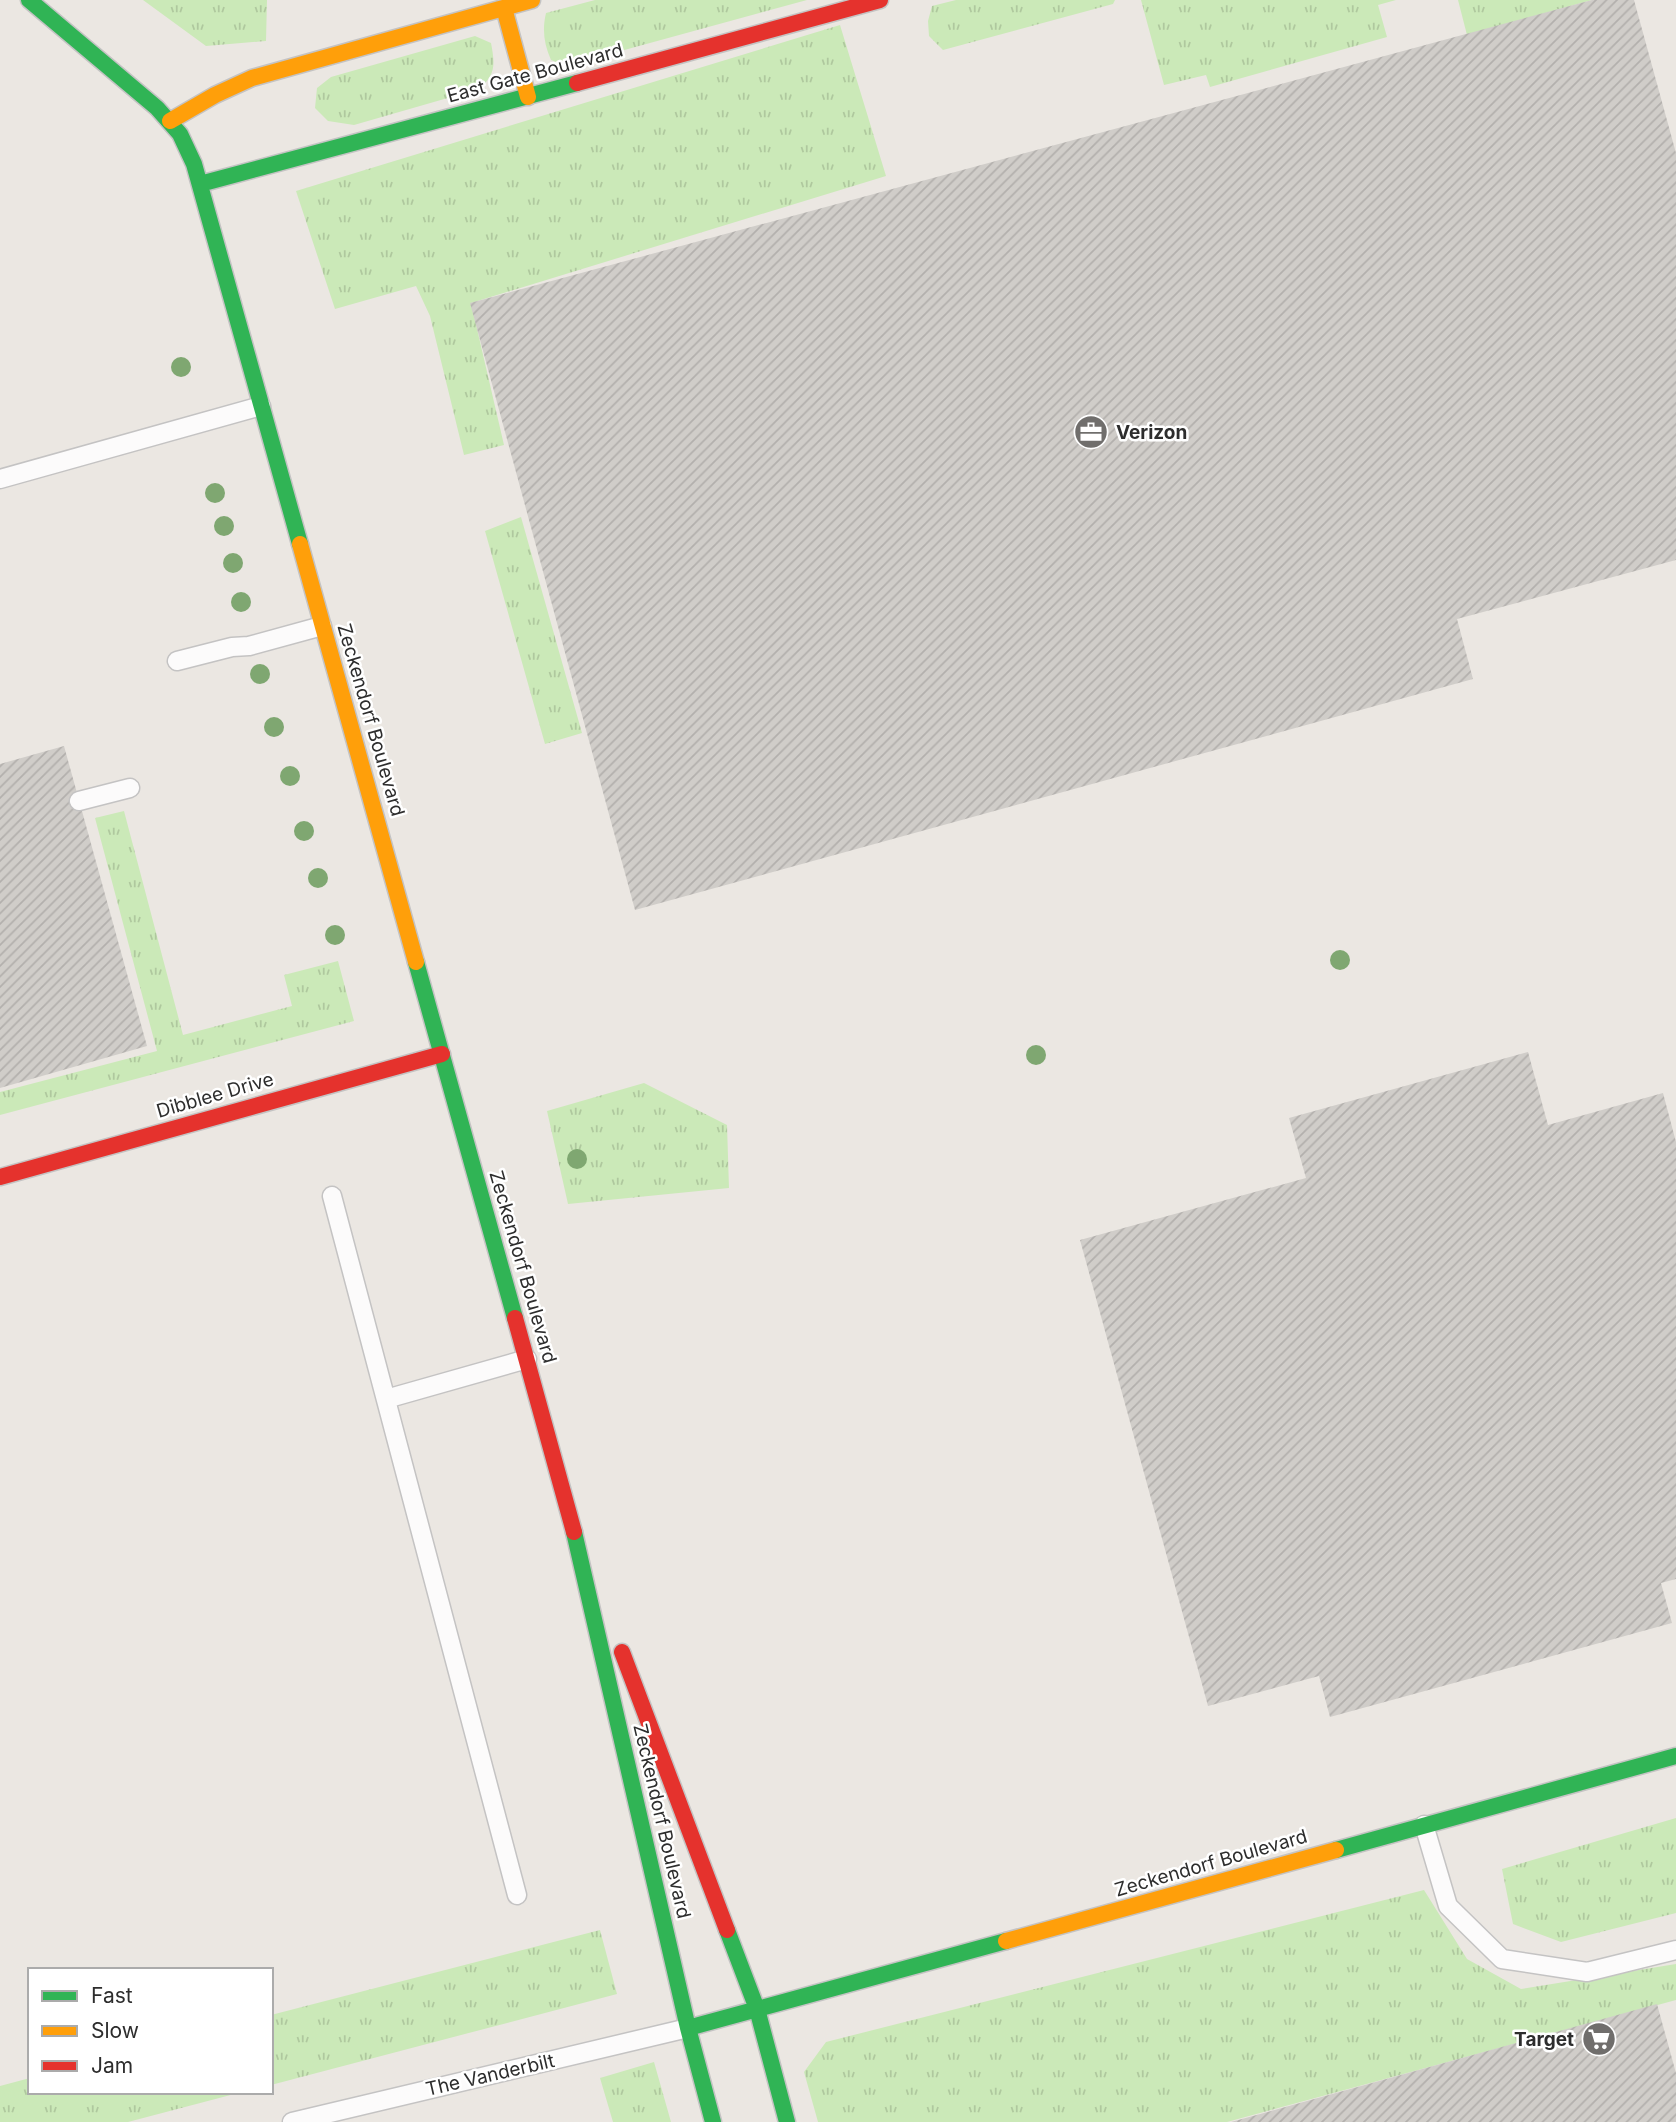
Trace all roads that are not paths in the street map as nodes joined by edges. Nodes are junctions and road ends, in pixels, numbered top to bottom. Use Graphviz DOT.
graph roads {
  1 [pos="29,0"];
  2 [pos="532,0"];
  3 [pos="880,0"];
  4 [pos="504,8"];
  5 [pos="528,97"];
  6 [pos="170,121"];
  7 [pos="200,184"];
  8 [pos="261,406"];
  9 [pos="0,479"];
  10 [pos="323,626"];
  11 [pos="177,661"];
  12 [pos="130,788"];
  13 [pos="79,801"];
  14 [pos="442,1054"];
  15 [pos="0,1177"];
  16 [pos="332,1196"];
  17 [pos="527,1359"];
  18 [pos="386,1399"];
  19 [pos="570,1514"];
  20 [pos="1676,1756"];
  21 [pos="1424,1825"];
  22 [pos="517,1895"];
  23 [pos="1676,1950"];
  24 [pos="757,2009"];
  25 [pos="688,2028"];
  26 [pos="292,2122"];
  27 [pos="713,2122"];
  28 [pos="787,2122"];
  1 -- 6 [label="main road, Zeckendorf Boulevard"];
  2 -- 4 [label="main road"];
  3 -- 5 [label="main road, East Gate Boulevard"];
  4 -- 5 [label="main road"];
  4 -- 6 [label="main road"];
  5 -- 7 [label="main road, East Gate Boulevard"];
  6 -- 7 [label="main road, Zeckendorf Boulevard"];
  7 -- 8 [label="main road, Zeckendorf Boulevard"];
  8 -- 9 [label="lane"];
  8 -- 10 [label="main road, Zeckendorf Boulevard"];
  10 -- 11 [label="lane"];
  10 -- 14 [label="main road, Zeckendorf Boulevard"];
  12 -- 13 [label="lane"];
  14 -- 15 [label="main road, Dibblee Drive"];
  14 -- 17 [label="main road, Zeckendorf Boulevard"];
  16 -- 18 [label="lane"];
  17 -- 18 [label="lane"];
  17 -- 19 [label="main road, Zeckendorf Boulevard"];
  18 -- 22 [label="lane"];
  19 -- 24 [label="main road, Zeckendorf Boulevard"];
  19 -- 25 [label="main road, Zeckendorf Boulevard"];
  20 -- 21 [label="main road, Zeckendorf Boulevard"];
  21 -- 23 [label="lane"];
  21 -- 24 [label="main road, Zeckendorf Boulevard"];
  24 -- 25 [label="main road, Zeckendorf Boulevard"];
  24 -- 28 [label="main road"];
  25 -- 26 [label="lane, The Vanderbilt"];
  25 -- 27 [label="main road"];
}
